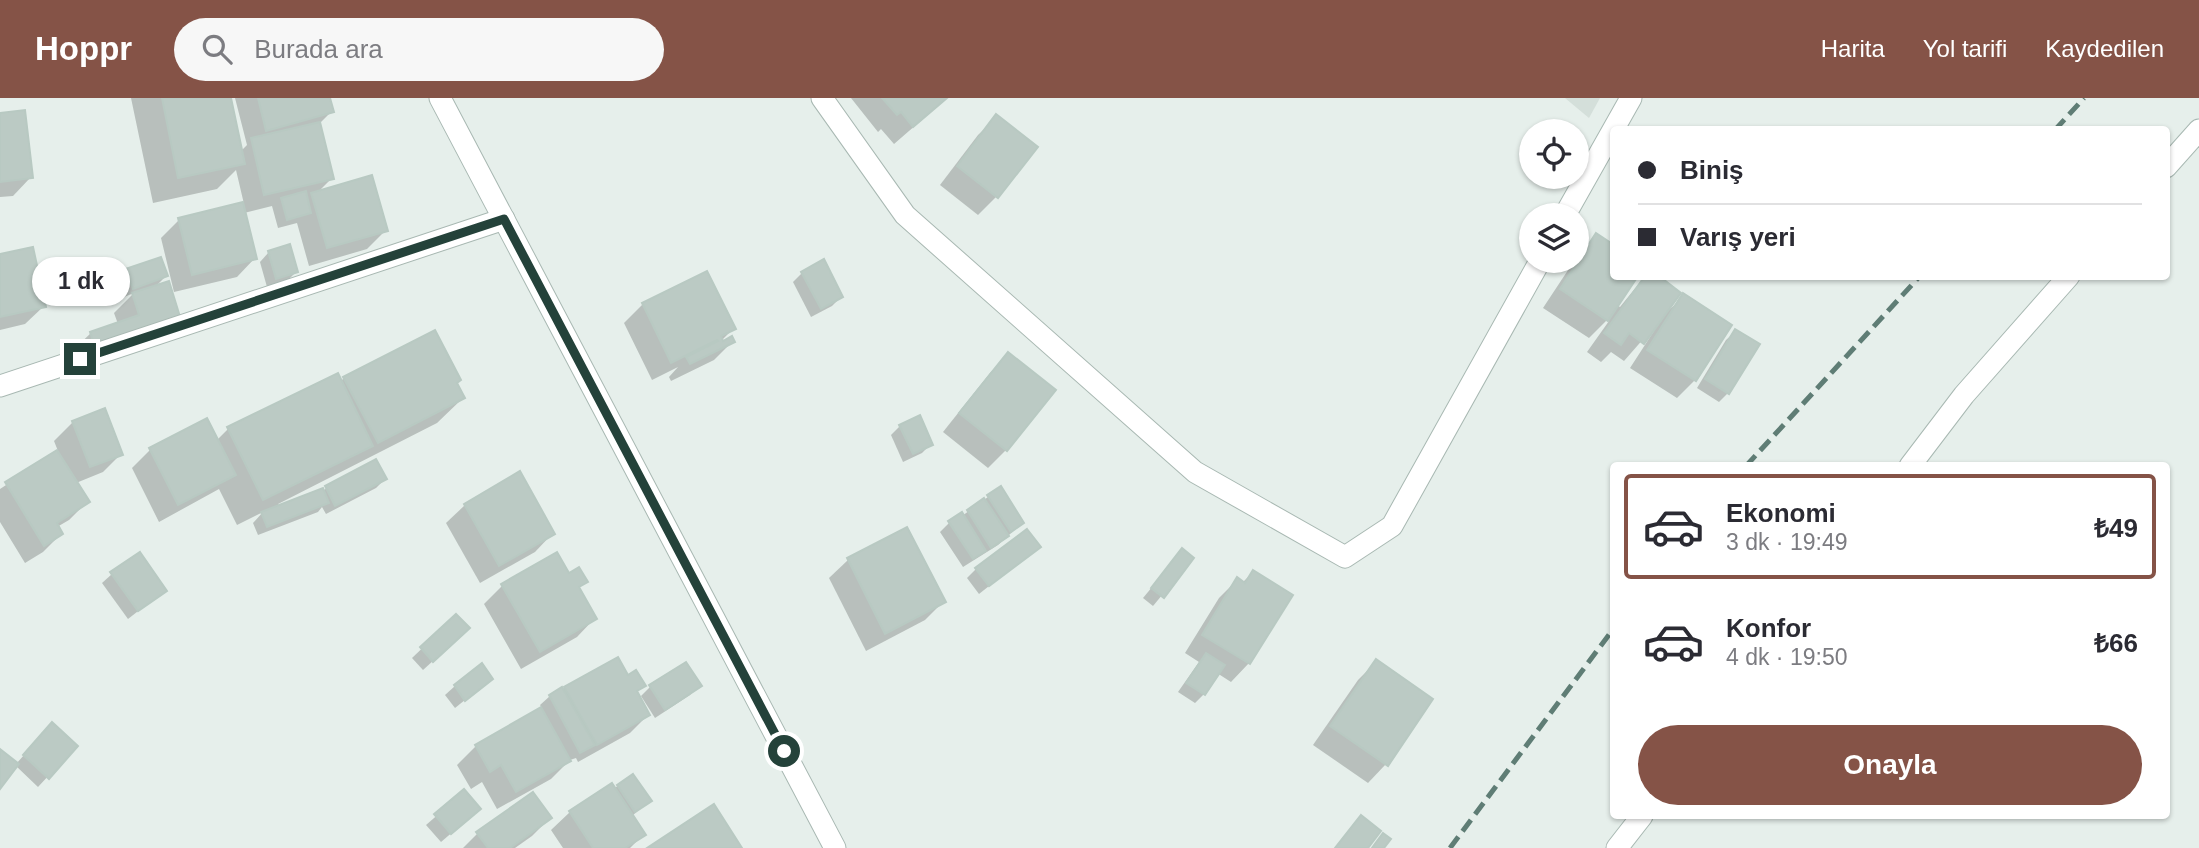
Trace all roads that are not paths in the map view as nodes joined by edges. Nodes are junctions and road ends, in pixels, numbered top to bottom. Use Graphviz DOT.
graph roads {
  1 [pos="440,98"];
  2 [pos="822,98"];
  3 [pos="1631,98"];
  4 [pos="1615,126"];
  5 [pos="2199,130"];
  6 [pos="1610,135"];
  7 [pos="2170,163"];
  8 [pos="1572,203"];
  9 [pos="504,219"];
  10 [pos="1533,273"];
  11 [pos="2065,280"];
  12 [pos="0,386"];
  13 [pos="1913,462"];
  14 [pos="1640,819"];
  15 [pos="835,848"];
  16 [pos="1617,848"];
  1 -- 9 [label="street"];
  2 -- 10 [label="street"];
  3 -- 4 [label="street"];
  5 -- 7 [label="street"];
  6 -- 8 [label="street"];
  9 -- 12 [label="street"];
  9 -- 15 [label="street"];
  11 -- 13 [label="street"];
  14 -- 16 [label="street"];
}
